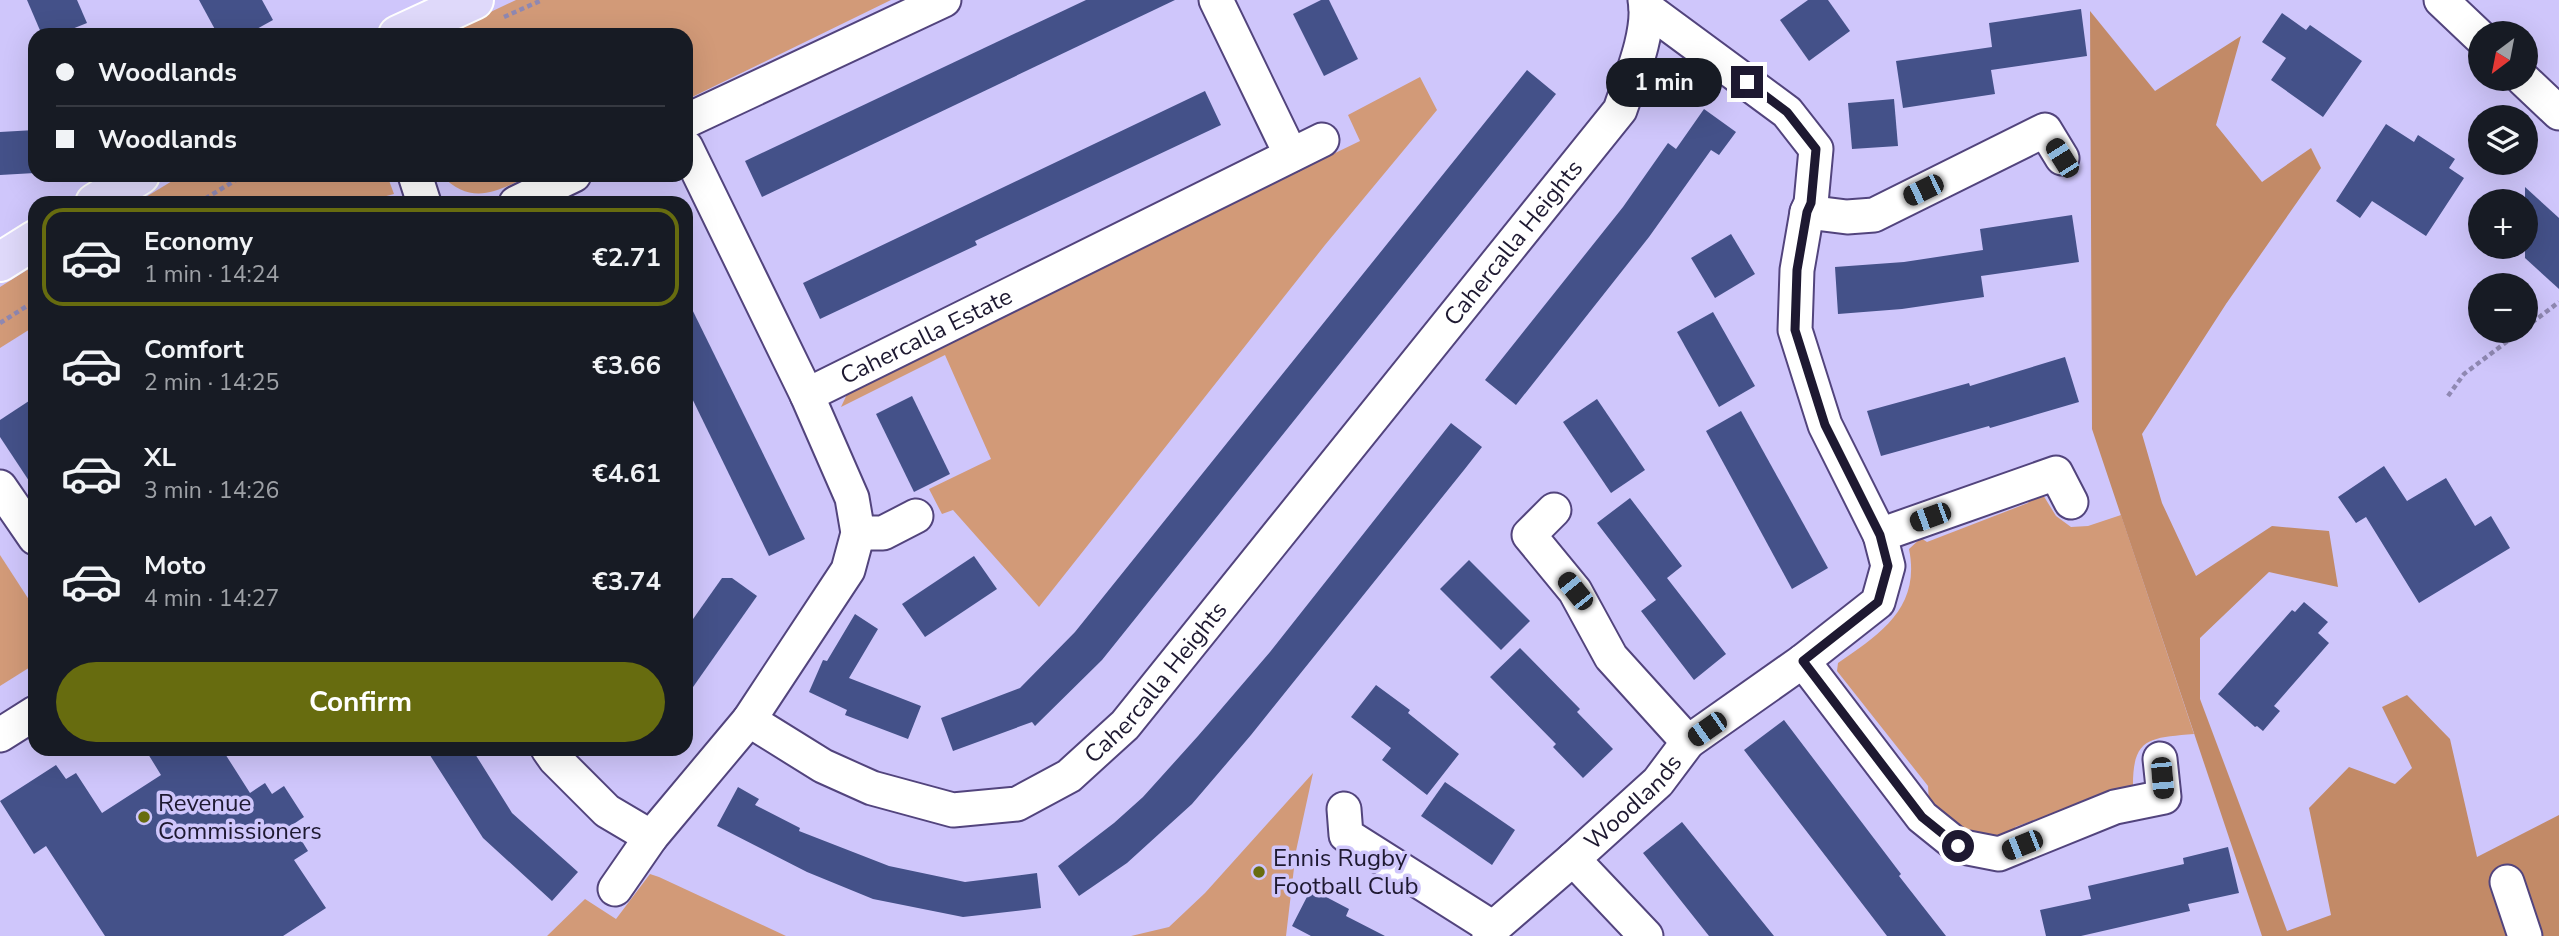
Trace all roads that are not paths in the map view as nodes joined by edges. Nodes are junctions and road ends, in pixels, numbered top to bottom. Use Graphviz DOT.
graph roads {
  1 [pos="474,0"];
  2 [pos="944,0"];
  3 [pos="1216,0"];
  4 [pos="2441,0"];
  5 [pos="1646,4"];
  6 [pos="2468,26"];
  7 [pos="413,28"];
  8 [pos="2536,91"];
  9 [pos="2559,113"];
  10 [pos="693,118"];
  11 [pos="1322,140"];
  12 [pos="1291,155"];
  13 [pos="2062,158"];
  14 [pos="693,161"];
  15 [pos="129,182"];
  16 [pos="560,182"];
  17 [pos="106,196"];
  18 [pos="531,196"];
  19 [pos="1807,212"];
  20 [pos="807,395"];
  21 [pos="0,486"];
  22 [pos="2071,502"];
  23 [pos="1554,510"];
  24 [pos="916,516"];
  25 [pos="28,528"];
  26 [pos="858,533"];
  27 [pos="1880,535"];
  28 [pos="1803,661"];
  29 [pos="28,717"];
  30 [pos="749,720"];
  31 [pos="0,735"];
  32 [pos="1688,742"];
  33 [pos="553,756"];
  34 [pos="2160,759"];
  35 [pos="1344,809"];
  36 [pos="651,838"];
  37 [pos="1573,859"];
  38 [pos="2507,882"];
  39 [pos="615,889"];
  40 [pos="1491,932"];
  41 [pos="1646,936"];
  42 [pos="2525,936"];
  1 -- 7 [label="main road"];
  2 -- 10 [label="street"];
  3 -- 12 [label="street"];
  4 -- 6 [label="street"];
  5 -- 19 [label="street, Woodlands"];
  5 -- 30 [label="street, Cahercalla Heights"];
  8 -- 9 [label="street"];
  11 -- 12 [label="street, Cahercalla Estate"];
  12 -- 20 [label="street, Cahercalla Estate"];
  13 -- 19 [label="street"];
  14 -- 20 [label="street"];
  15 -- 17 [label="main road"];
  16 -- 18 [label="street"];
  19 -- 27 [label="street, Woodlands"];
  20 -- 26 [label="street"];
  21 -- 25 [label="street"];
  22 -- 27 [label="street"];
  23 -- 32 [label="street, Woodlands"];
  24 -- 26 [label="street"];
  26 -- 30 [label="street"];
  27 -- 28 [label="street, Woodlands"];
  28 -- 32 [label="street, Woodlands"];
  28 -- 34 [label="street"];
  29 -- 31 [label="street"];
  30 -- 36 [label="street"];
  32 -- 37 [label="street, Woodlands"];
  33 -- 36 [label="street"];
  35 -- 40 [label="street, Woodlands"];
  36 -- 39 [label="street"];
  37 -- 40 [label="street, Woodlands"];
  37 -- 41 [label="street, Woodlands"];
  38 -- 42 [label="street"];
}
